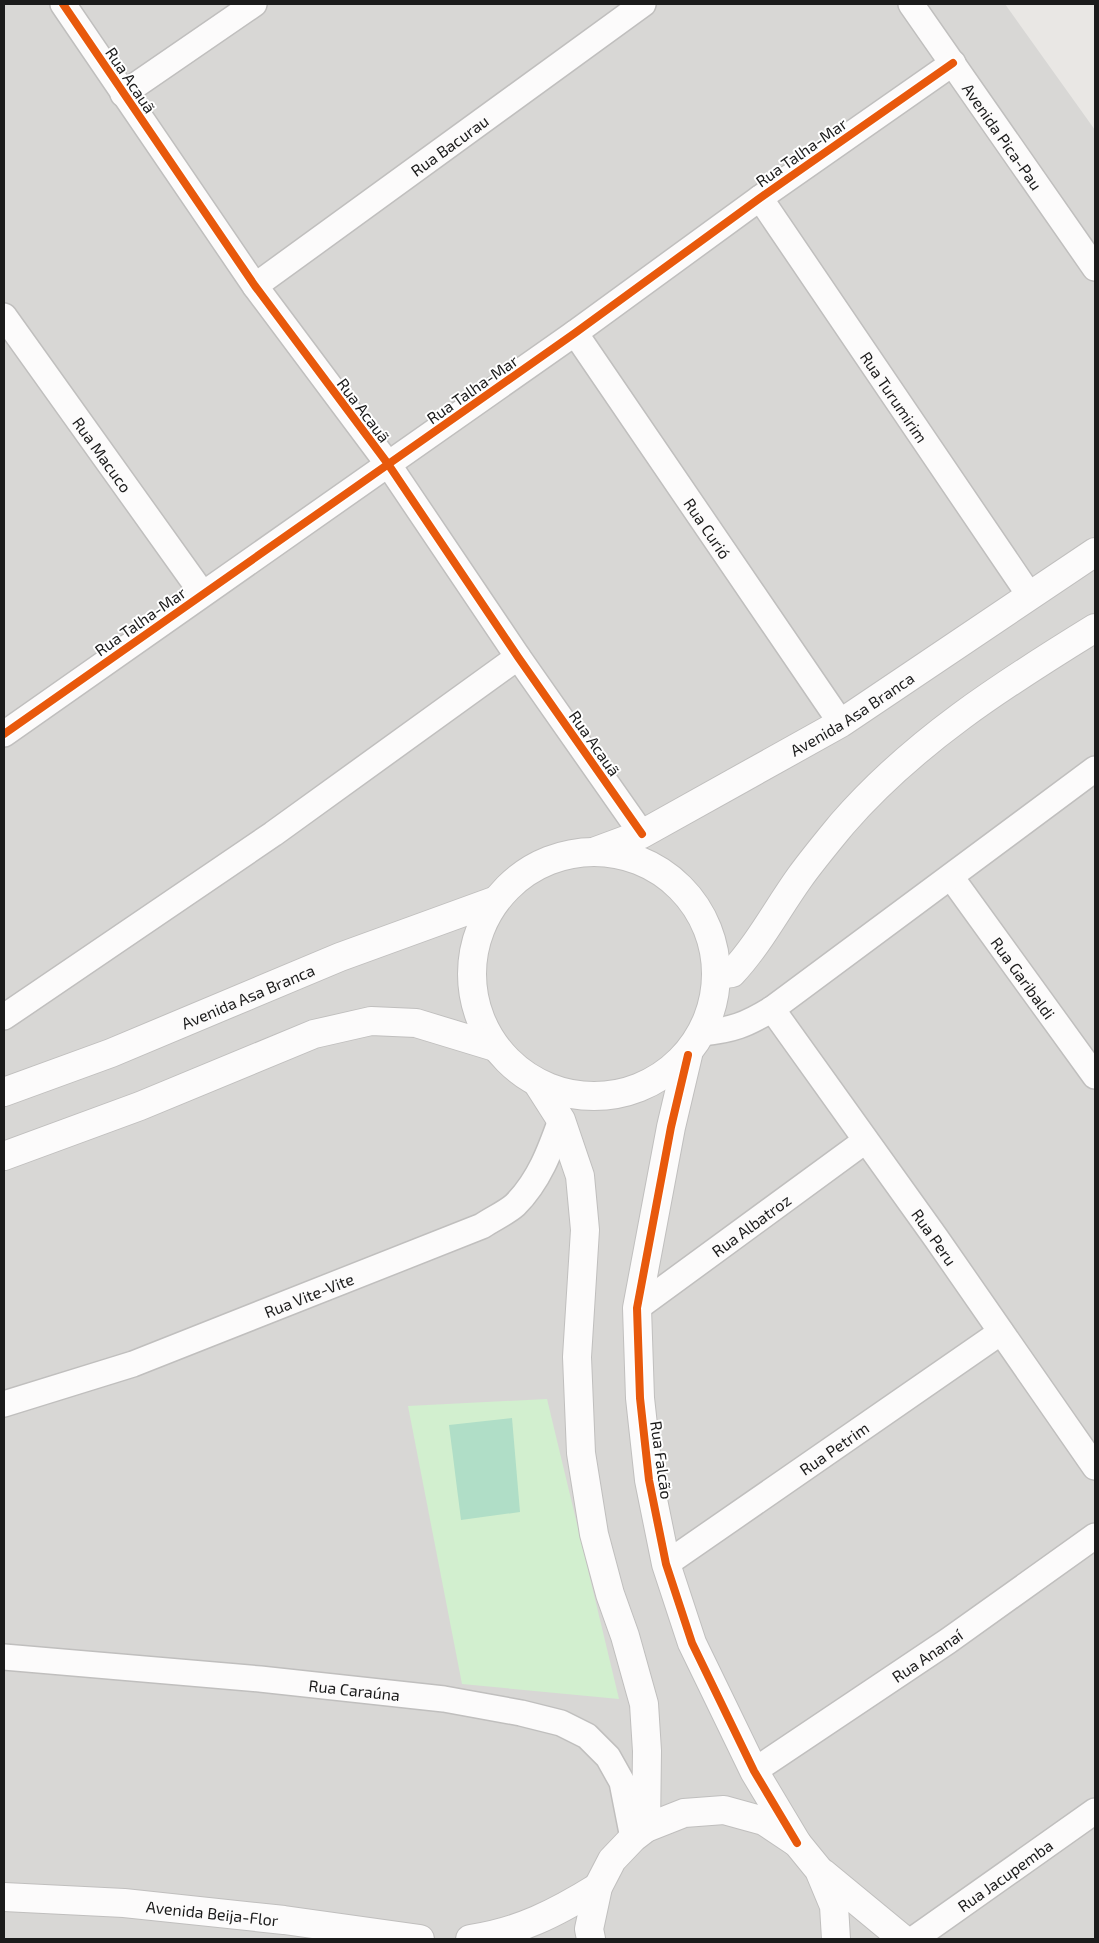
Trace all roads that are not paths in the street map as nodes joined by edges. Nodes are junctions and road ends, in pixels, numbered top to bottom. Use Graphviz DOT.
graph roads {
  1 [pos="63,4"];
  2 [pos="254,4"];
  3 [pos="643,4"];
  4 [pos="911,4"];
  5 [pos="953,63"];
  6 [pos="123,94"];
  7 [pos="760,198"];
  8 [pos="1095,268"];
  9 [pos="255,286"];
  10 [pos="4,316"];
  11 [pos="575,333"];
  12 [pos="388,464"];
  13 [pos="1095,552"];
  14 [pos="202,593"];
  15 [pos="1030,596"];
  16 [pos="1095,628"];
  17 [pos="518,657"];
  18 [pos="841,723"];
  19 [pos="6,727"];
  20 [pos="1095,769"];
  21 [pos="642,834"];
  22 [pos="596,851"];
  23 [pos="951,877"];
  24 [pos="494,901"];
  25 [pos="717,975"];
  26 [pos="772,1009"];
  27 [pos="4,1017"];
  28 [pos="695,1044"];
  29 [pos="495,1047"];
  30 [pos="1095,1076"];
  31 [pos="538,1084"];
  32 [pos="4,1092"];
  33 [pos="561,1120"];
  34 [pos="865,1141"];
  35 [pos="4,1156"];
  36 [pos="637,1308"];
  37 [pos="1000,1332"];
  38 [pos="4,1404"];
  39 [pos="1095,1467"];
  40 [pos="1095,1536"];
  41 [pos="666,1564"];
  42 [pos="4,1658"];
  43 [pos="754,1771"];
  44 [pos="1095,1811"];
  45 [pos="640,1833"];
  46 [pos="797,1843"];
  47 [pos="819,1870"];
  48 [pos="598,1887"];
  49 [pos="4,1897"];
  50 [pos="420,1939"];
  51 [pos="470,1939"];
  52 [pos="591,1939"];
  53 [pos="836,1939"];
  54 [pos="902,1939"];
  55 [pos="914,1939"];
  1 -- 6 [label="street, Rua Acauã"];
  2 -- 6 [label="street"];
  3 -- 9 [label="street, Rua Bacurau"];
  4 -- 5 [label="street, Avenida Pica-Pau"];
  5 -- 7 [label="street, Rua Talha-Mar"];
  5 -- 8 [label="street, Avenida Pica-Pau"];
  6 -- 9 [label="street, Rua Acauã"];
  7 -- 11 [label="street, Rua Talha-Mar"];
  7 -- 15 [label="street, Rua Turumirim"];
  9 -- 12 [label="street, Rua Acauã"];
  10 -- 14 [label="street, Rua Macuco"];
  11 -- 12 [label="street, Rua Talha-Mar"];
  11 -- 18 [label="street, Rua Curió"];
  12 -- 14 [label="street, Rua Talha-Mar"];
  12 -- 17 [label="street, Rua Acauã"];
  13 -- 15 [label="street, Avenida Asa Branca"];
  14 -- 19 [label="street, Rua Talha-Mar"];
  15 -- 18 [label="street, Avenida Asa Branca"];
  16 -- 25 [label="street"];
  17 -- 21 [label="street, Rua Acauã"];
  17 -- 27 [label="street"];
  18 -- 21 [label="street, Avenida Asa Branca"];
  20 -- 23 [label="street"];
  21 -- 22 [label="street, Avenida Asa Branca"];
  22 -- 24 [label="street"];
  22 -- 25 [label="street, Rua Falcão"];
  23 -- 26 [label="street"];
  23 -- 30 [label="street, Rua Garibaldi"];
  24 -- 29 [label="street"];
  24 -- 32 [label="street, Avenida Asa Branca"];
  25 -- 28 [label="street, Rua Falcão"];
  26 -- 28 [label="street"];
  26 -- 34 [label="street, Rua Peru"];
  28 -- 31 [label="street"];
  28 -- 36 [label="street, Rua Falcão"];
  29 -- 31 [label="street"];
  29 -- 35 [label="street"];
  31 -- 33 [label="street"];
  33 -- 38 [label="street, Rua Vite-Vite"];
  33 -- 45 [label="street"];
  34 -- 36 [label="street, Rua Albatroz"];
  34 -- 37 [label="street, Rua Peru"];
  36 -- 41 [label="street, Rua Falcão"];
  37 -- 39 [label="street, Rua Peru"];
  37 -- 41 [label="street, Rua Petrim"];
  40 -- 43 [label="street, Rua Ananaí"];
  41 -- 43 [label="street, Rua Falcão"];
  42 -- 45 [label="street, Rua Caraúna"];
  43 -- 46 [label="street, Rua Falcão"];
  44 -- 55 [label="street, Rua Jacupemba"];
  45 -- 46 [label="street"];
  45 -- 48 [label="street"];
  46 -- 47 [label="street"];
  47 -- 53 [label="street"];
  47 -- 54 [label="street"];
  48 -- 51 [label="street"];
  48 -- 52 [label="street"];
  49 -- 50 [label="street, Avenida Beija-Flor"];
}
